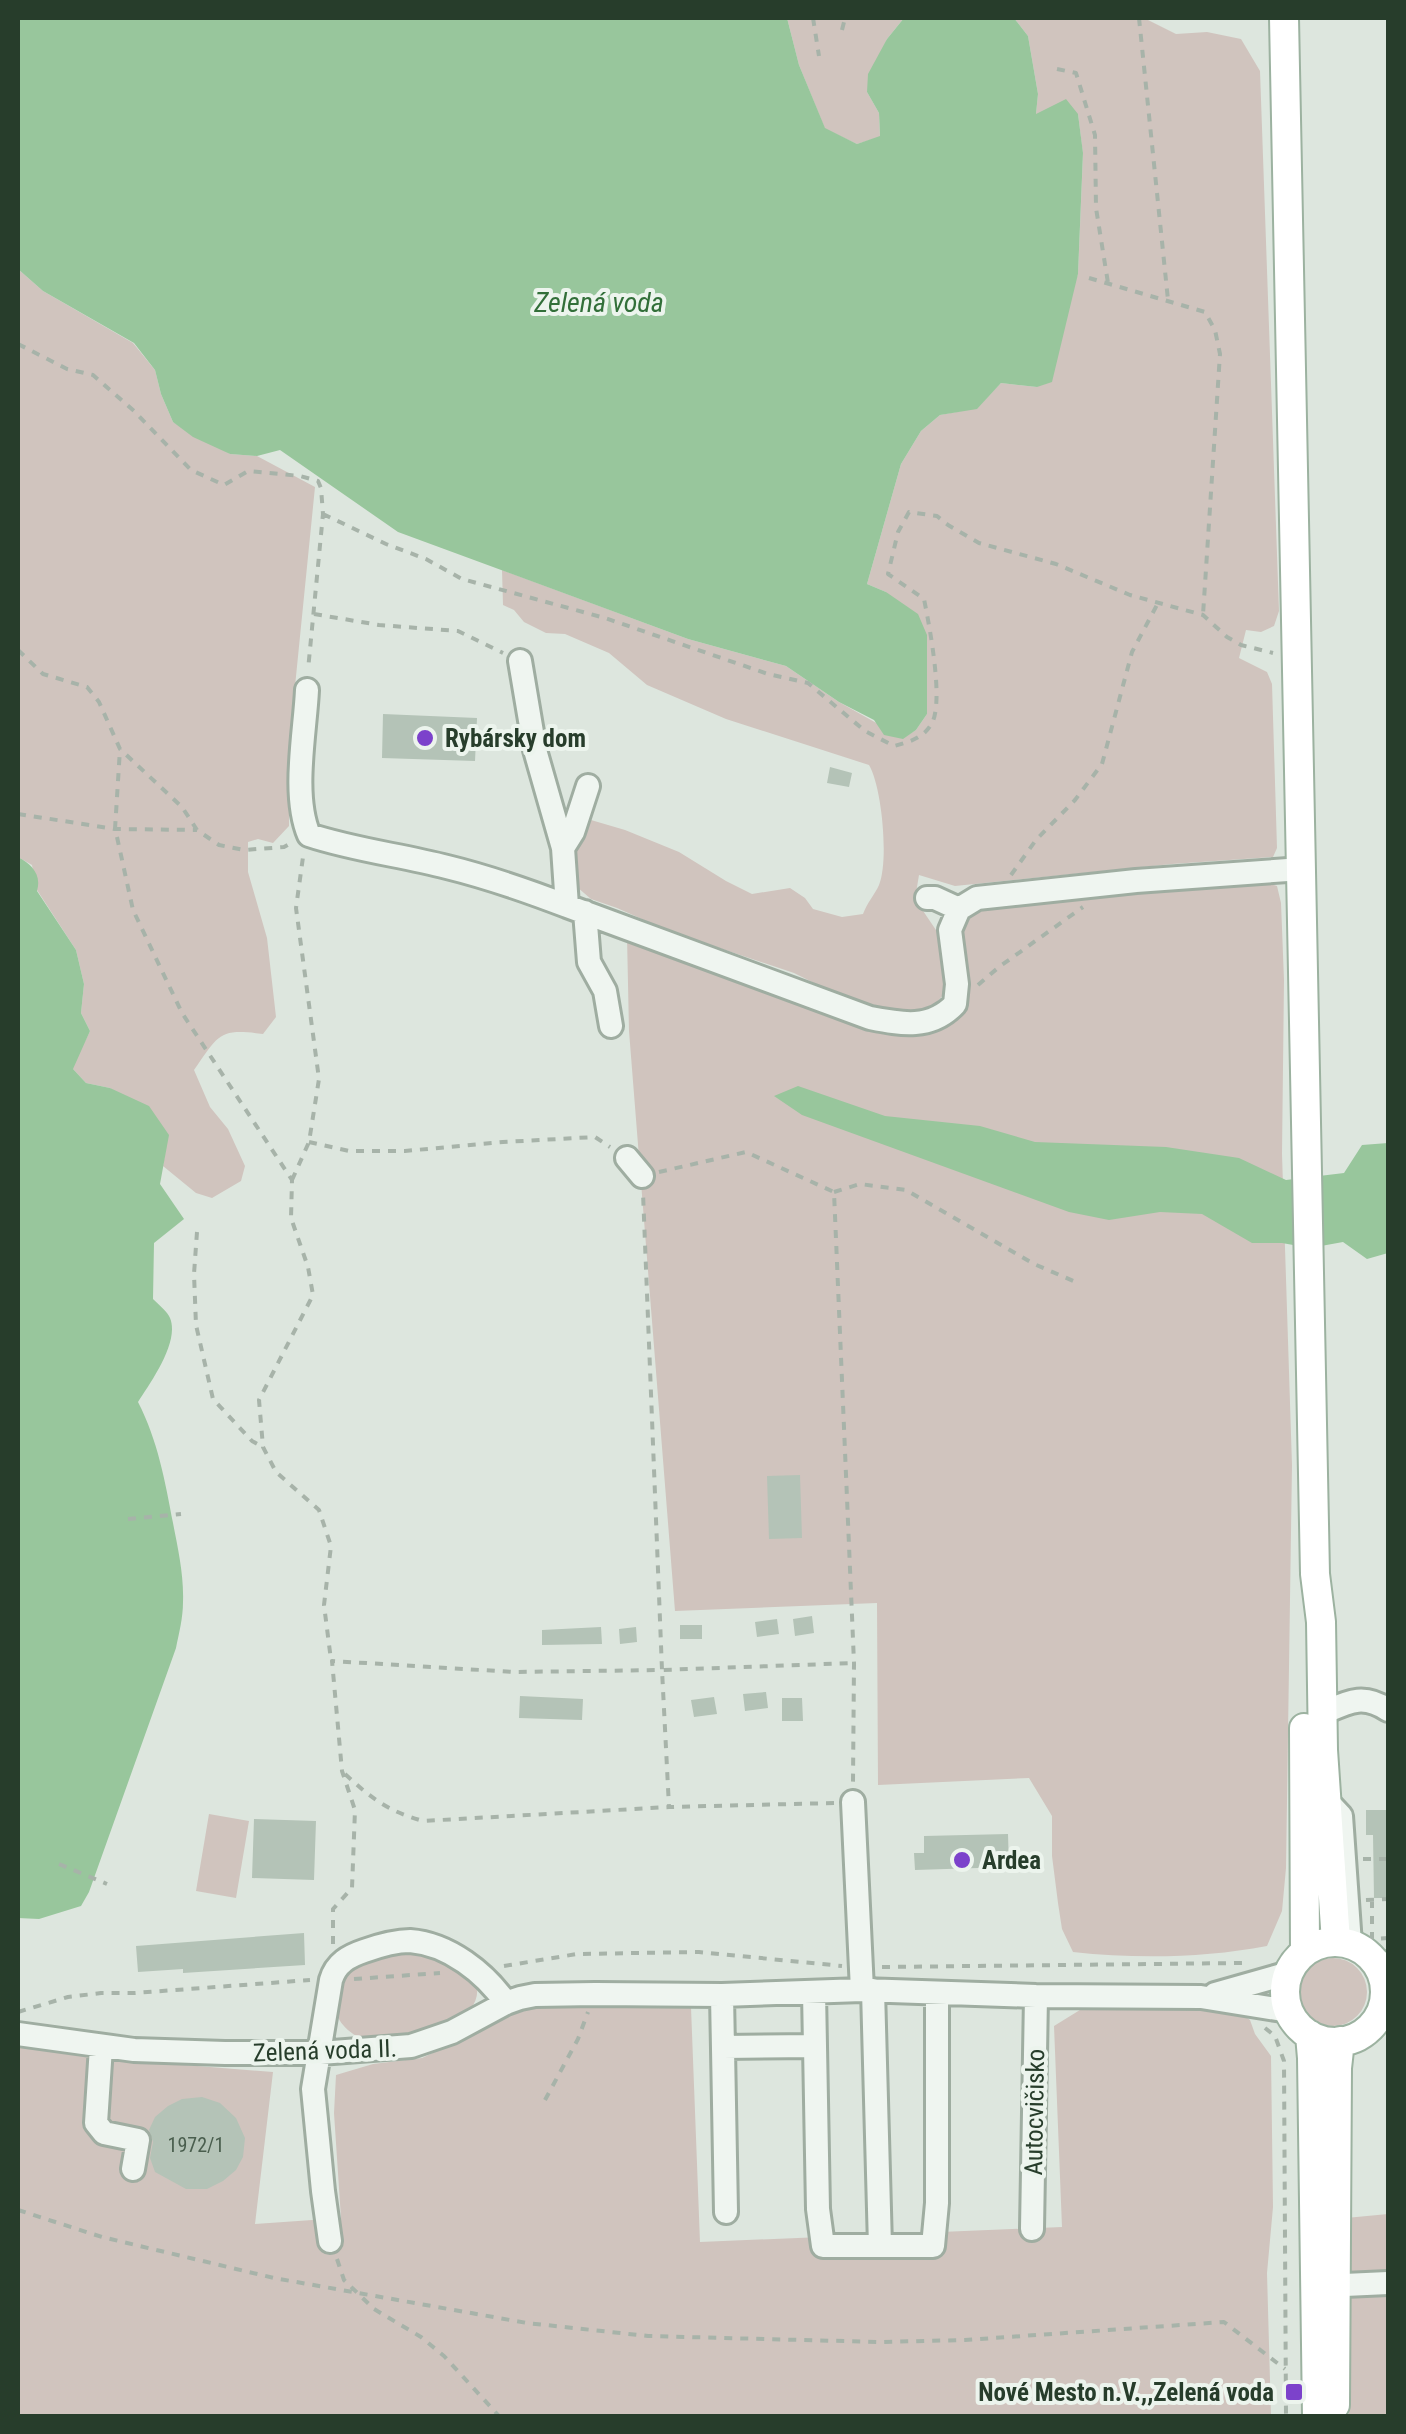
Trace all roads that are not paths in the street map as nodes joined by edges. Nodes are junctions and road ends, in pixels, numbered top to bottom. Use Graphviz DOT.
graph roads {
  1 [pos="1283,18"];
  2 [pos="520,661"];
  3 [pos="307,690"];
  4 [pos="588,786"];
  5 [pos="563,848"];
  6 [pos="1302,869"];
  7 [pos="927,898"];
  8 [pos="576,909"];
  9 [pos="959,909"];
  10 [pos="611,1026"];
  11 [pos="1315,1574"];
  12 [pos="1388,1710"];
  13 [pos="1323,1713"];
  14 [pos="853,1802"];
  15 [pos="1343,1943"];
  16 [pos="1297,1962"];
  17 [pos="1383,1965"];
  18 [pos="871,1982"];
  19 [pos="814,1992"];
  20 [pos="937,1993"];
  21 [pos="722,1996"];
  22 [pos="1036,1996"];
  23 [pos="1202,1997"];
  24 [pos="506,2002"];
  25 [pos="1289,2011"];
  26 [pos="18,2034"];
  27 [pos="1310,2035"];
  28 [pos="1340,2042"];
  29 [pos="101,2046"];
  30 [pos="815,2046"];
  31 [pos="723,2047"];
  32 [pos="320,2053"];
  33 [pos="133,2170"];
  34 [pos="726,2212"];
  35 [pos="1032,2228"];
  36 [pos="330,2241"];
  37 [pos="880,2246"];
  38 [pos="1388,2283"];
  39 [pos="1325,2286"];
  40 [pos="1316,2416"];
  41 [pos="1334,2416"];
  1 -- 6 [label="main road"];
  2 -- 5 [label="lane"];
  3 -- 8 [label="lane"];
  4 -- 5 [label="lane"];
  5 -- 8 [label="lane"];
  6 -- 9 [label="lane"];
  6 -- 11 [label="main road"];
  7 -- 9 [label="lane"];
  8 -- 9 [label="lane"];
  8 -- 10 [label="lane"];
  11 -- 13 [label="main road"];
  11 -- 16 [label="main road"];
  12 -- 13 [label="lane"];
  13 -- 15 [label="main road"];
  14 -- 18 [label="lane"];
  15 -- 16 [label="main road"];
  15 -- 17 [label="main road"];
  16 -- 23 [label="lane"];
  16 -- 25 [label="main road"];
  17 -- 28 [label="main road"];
  18 -- 19 [label="lane, Zelená voda II."];
  18 -- 20 [label="lane, Zelená voda II."];
  18 -- 37 [label="lane"];
  19 -- 21 [label="lane, Zelená voda II."];
  19 -- 30 [label="lane"];
  20 -- 22 [label="lane, Zelená voda II."];
  20 -- 37 [label="lane"];
  21 -- 24 [label="lane, Zelená voda II."];
  21 -- 31 [label="lane"];
  22 -- 23 [label="lane, Zelená voda II."];
  22 -- 35 [label="lane, Autocvičisko"];
  23 -- 25 [label="lane"];
  24 -- 32 [label="lane, Zelená voda II."];
  24 -- 32 [label="lane"];
  25 -- 27 [label="main road"];
  26 -- 29 [label="lane, Zelená voda II."];
  27 -- 28 [label="main road"];
  27 -- 39 [label="main road"];
  28 -- 39 [label="main road"];
  29 -- 32 [label="lane, Zelená voda II."];
  29 -- 33 [label="lane"];
  30 -- 31 [label="lane"];
  30 -- 37 [label="lane"];
  31 -- 34 [label="lane"];
  32 -- 36 [label="lane"];
  38 -- 39 [label="lane"];
  39 -- 40 [label="main road"];
  39 -- 41 [label="main road"];
}
